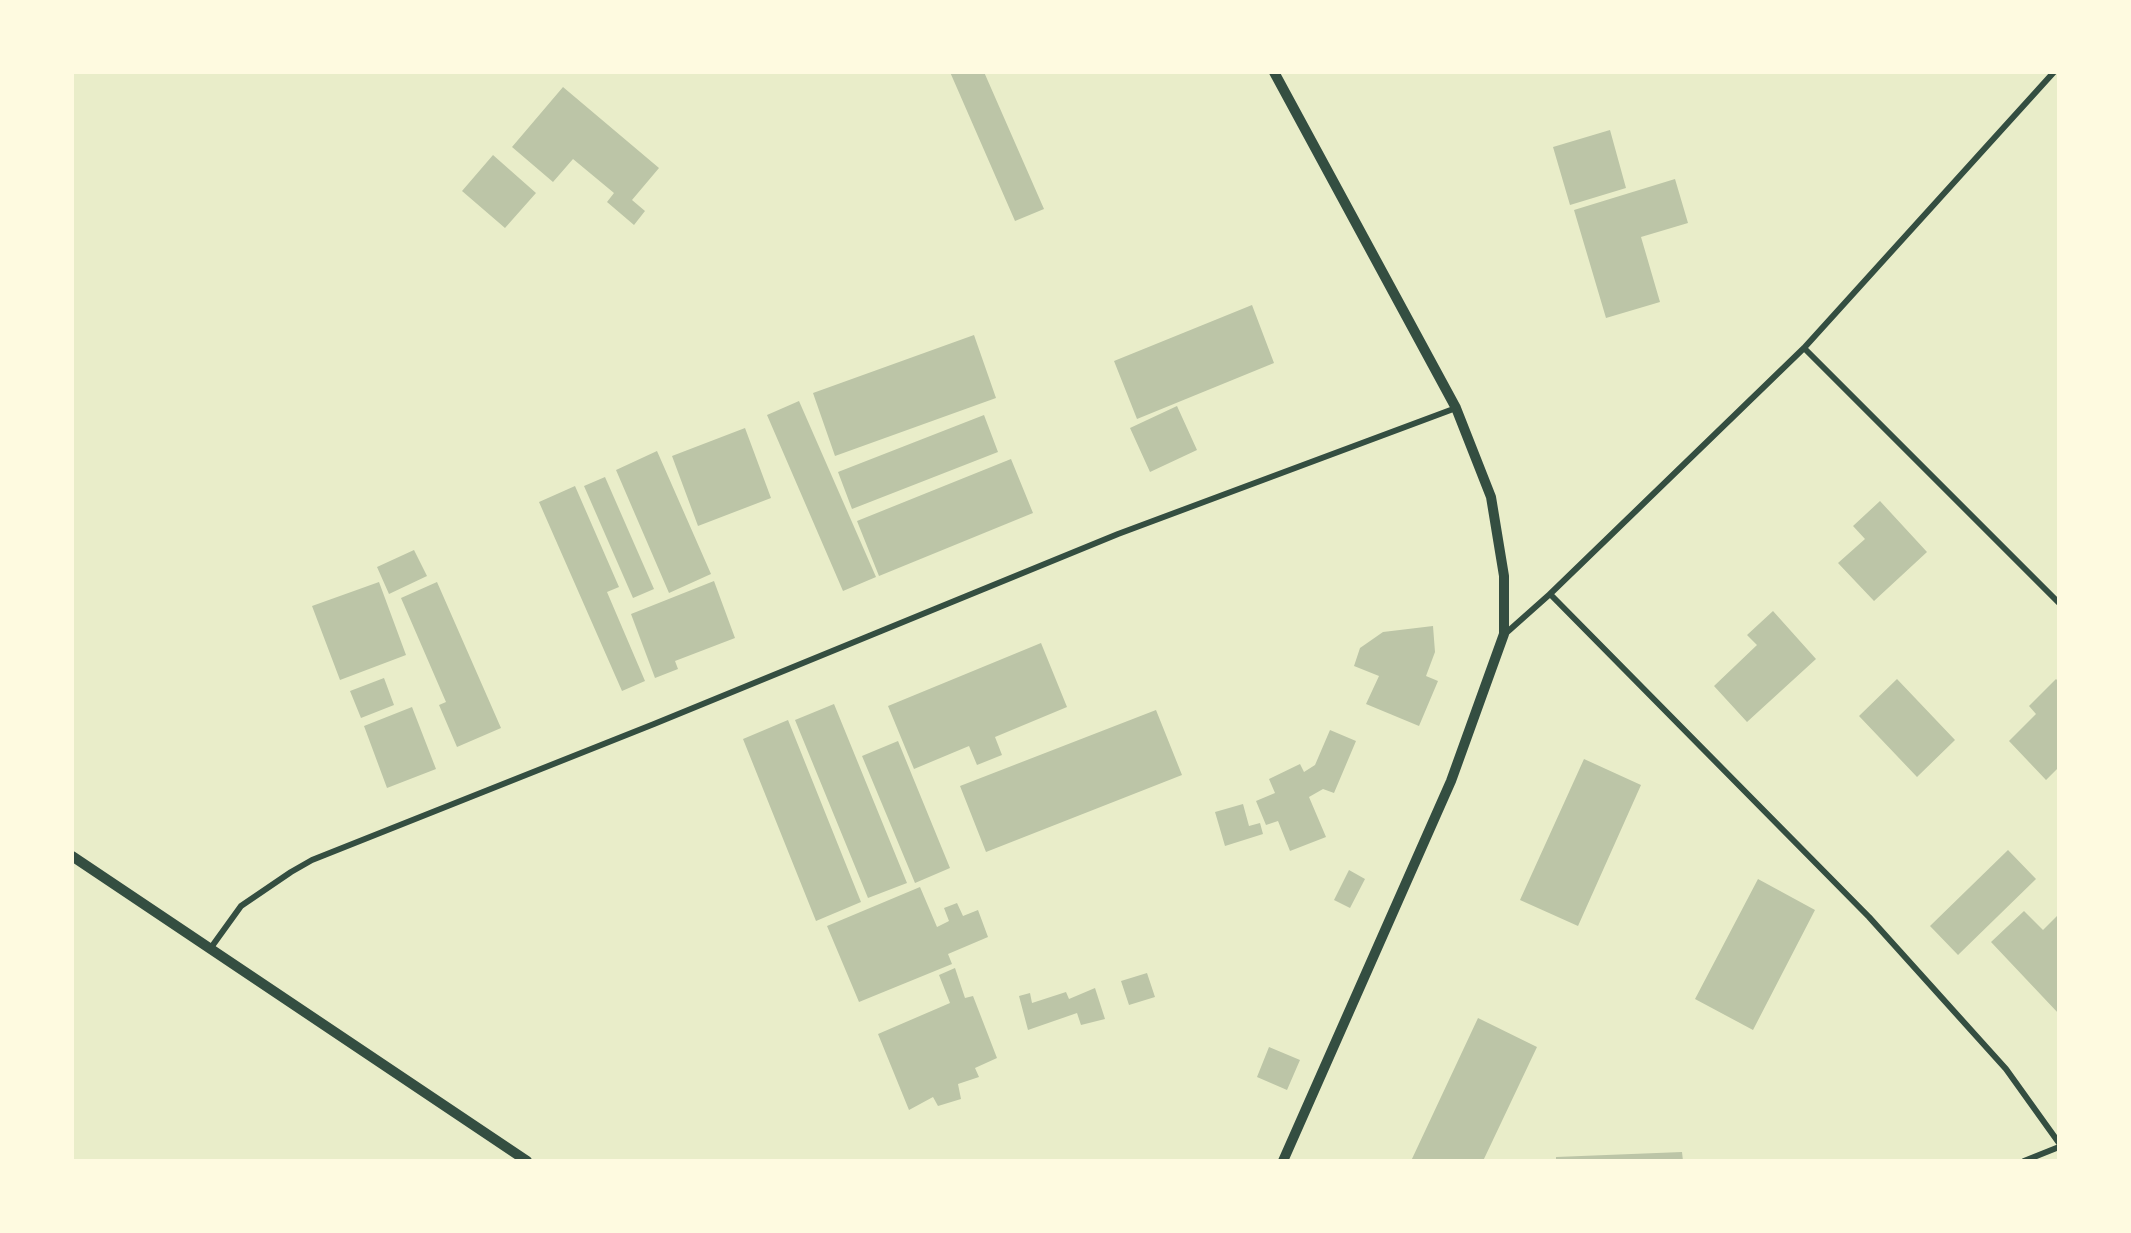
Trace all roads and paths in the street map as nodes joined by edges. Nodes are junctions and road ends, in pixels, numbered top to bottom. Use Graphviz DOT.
graph roads {
  1 [pos="1274,72"];
  2 [pos="2054,72"];
  3 [pos="1804,348"];
  4 [pos="1456,408"];
  5 [pos="1550,594"];
  6 [pos="2059,603"];
  7 [pos="1504,634"];
  8 [pos="72,856"];
  9 [pos="210,949"];
  10 [pos="2059,1145"];
  11 [pos="527,1161"];
  12 [pos="1283,1161"];
  13 [pos="2024,1161"];
  1 -- 4 [label="street"];
  2 -- 3 [label="street"];
  3 -- 5 [label="street"];
  3 -- 6 [label="street"];
  4 -- 7 [label="street"];
  4 -- 9 [label="street"];
  5 -- 7 [label="street"];
  5 -- 10 [label="street"];
  7 -- 12 [label="street"];
  8 -- 9 [label="street"];
  9 -- 11 [label="street"];
  10 -- 13 [label="street"];
}
